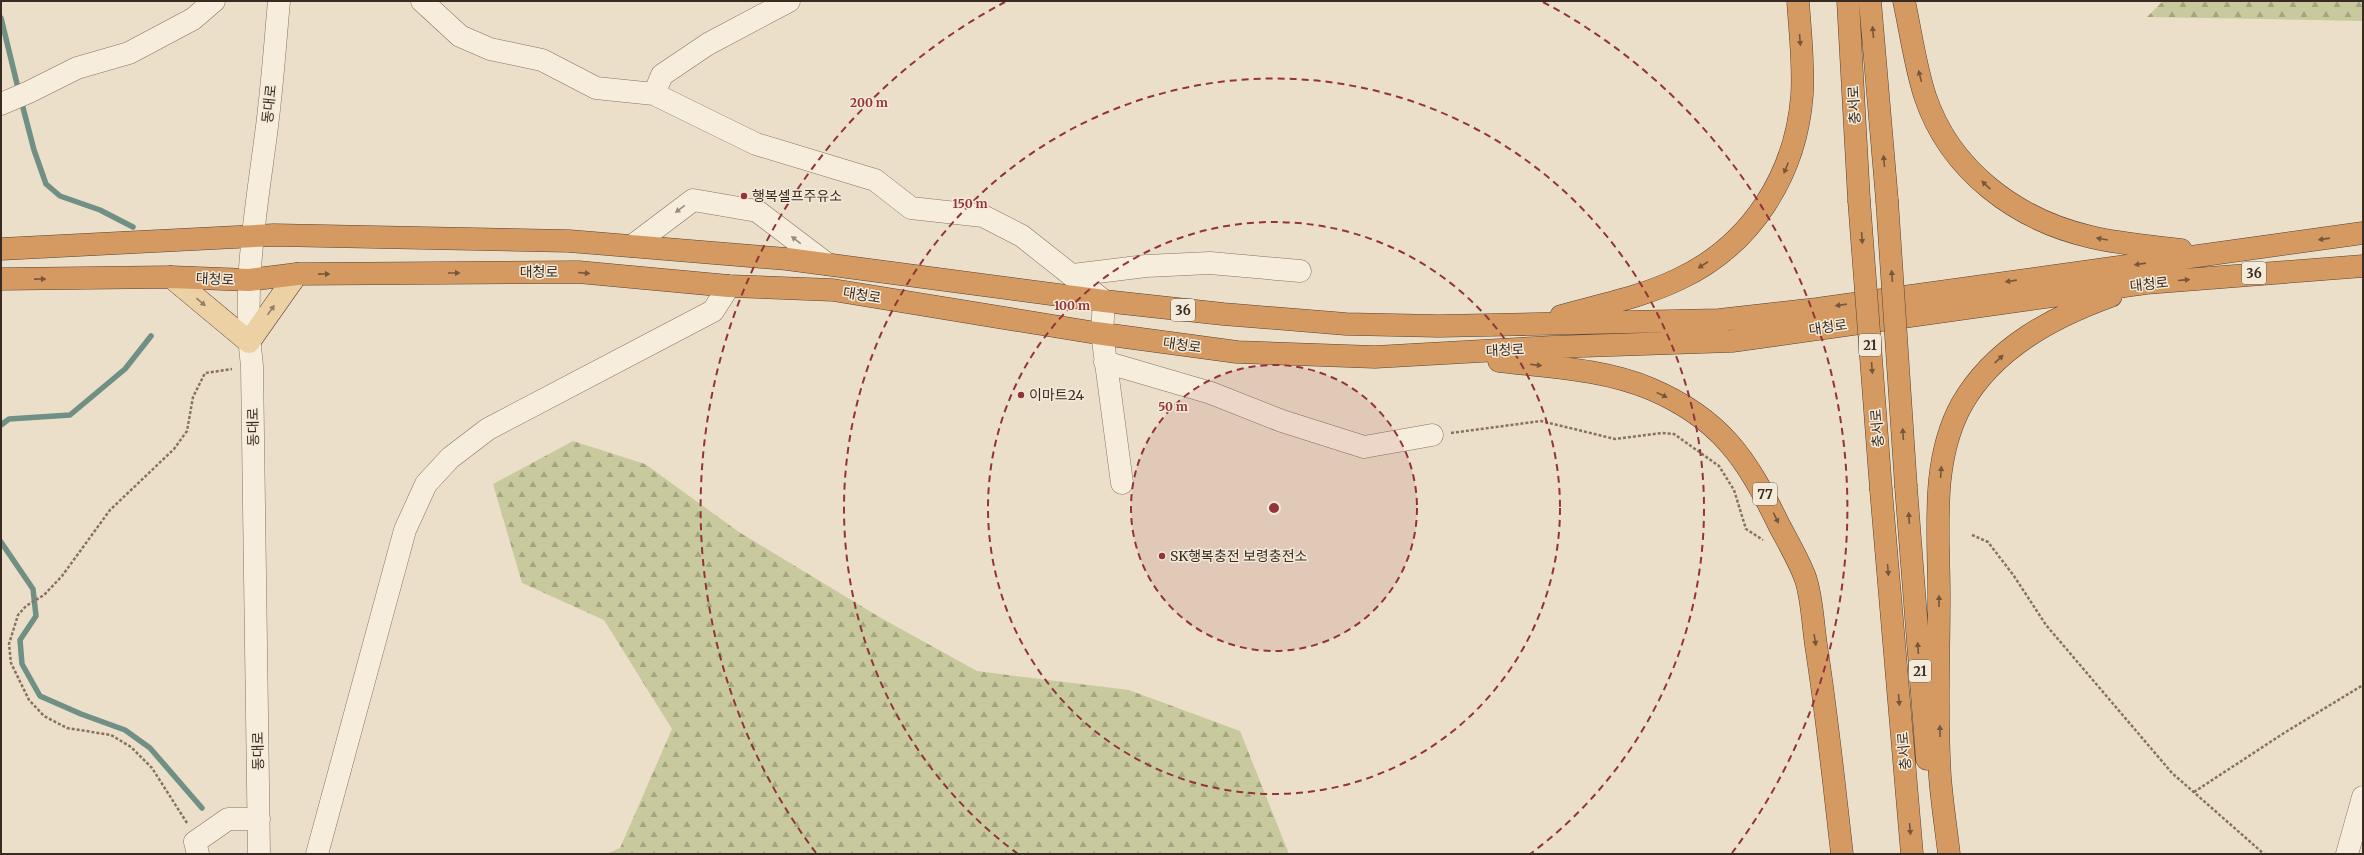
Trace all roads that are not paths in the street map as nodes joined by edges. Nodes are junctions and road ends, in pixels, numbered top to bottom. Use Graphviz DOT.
graph roads {
  1 [pos="214,1"];
  2 [pos="279,1"];
  3 [pos="422,1"];
  4 [pos="789,1"];
  5 [pos="1798,1"];
  6 [pos="1848,1"];
  7 [pos="1870,1"];
  8 [pos="1904,1"];
  9 [pos="654,94"];
  10 [pos="4,102"];
  11 [pos="2363,234"];
  12 [pos="251,237"];
  13 [pos="632,246"];
  14 [pos="1,249"];
  15 [pos="2210,254"];
  16 [pos="827,264"];
  17 [pos="2363,266"];
  18 [pos="1300,271"];
  19 [pos="297,274"];
  20 [pos="1073,275"];
  21 [pos="171,277"];
  22 [pos="1,280"];
  23 [pos="250,280"];
  24 [pos="2146,284"];
  25 [pos="729,286"];
  26 [pos="1104,301"];
  27 [pos="1527,325"];
  28 [pos="1102,334"];
  29 [pos="249,342"];
  30 [pos="1442,354"];
  31 [pos="1105,362"];
  32 [pos="1432,435"];
  33 [pos="1122,483"];
  34 [pos="2363,798"];
  35 [pos="259,819"];
  36 [pos="196,848"];
  37 [pos="259,854"];
  38 [pos="317,854"];
  39 [pos="1842,854"];
  40 [pos="1912,854"];
  41 [pos="1936,854"];
  42 [pos="1949,854"];
  43 [pos="2347,854"];
  1 -- 10 [label="street"];
  2 -- 12 [label="street, 동대로"];
  3 -- 9 [label="street"];
  4 -- 9 [label="street"];
  5 -- 27 [label="highway, one-way"];
  6 -- 40 [label="highway, 충서로 / 21, one-way, bridge"];
  41 -- 7 [label="highway, 충서로 / 21, one-way, bridge"];
  15 -- 8 [label="highway, one-way"];
  9 -- 20 [label="street"];
  11 -- 15 [label="highway, 대청로 / 36, one-way"];
  12 -- 13 [label="highway, 대청로 / 36"];
  12 -- 14 [label="highway, 대청로 / 36"];
  12 -- 23 [label="street, 동대로"];
  13 -- 16 [label="highway, 대청로 / 36"];
  16 -- 13 [label="street, one-way"];
  15 -- 27 [label="highway, 대청로 / 36, one-way"];
  16 -- 26 [label="highway, 대청로 / 36"];
  24 -- 17 [label="highway, 대청로 / 36, one-way"];
  18 -- 20 [label="street"];
  19 -- 23 [label="highway, 대청로 / 36"];
  19 -- 25 [label="highway, 대청로 / 36, one-way"];
  29 -- 19 [label="main road, one-way"];
  20 -- 26 [label="street"];
  22 -- 21 [label="highway, 대청로 / 36, one-way"];
  21 -- 23 [label="highway, 대청로 / 36"];
  21 -- 29 [label="main road, one-way"];
  23 -- 29 [label="street, 동대로"];
  24 -- 30 [label="highway, 대청로 / 36"];
  42 -- 24 [label="highway, one-way"];
  25 -- 28 [label="highway, 대청로 / 36"];
  25 -- 38 [label="street"];
  26 -- 27 [label="highway, 대청로 / 36"];
  26 -- 28 [label="street"];
  28 -- 30 [label="highway, 대청로 / 36"];
  28 -- 31 [label="street"];
  29 -- 35 [label="street, 동대로"];
  30 -- 39 [label="highway, 77, one-way"];
  31 -- 32 [label="street"];
  31 -- 33 [label="street"];
  34 -- 43 [label="street"];
  35 -- 36 [label="street"];
  35 -- 37 [label="street, 동대로"];
}
